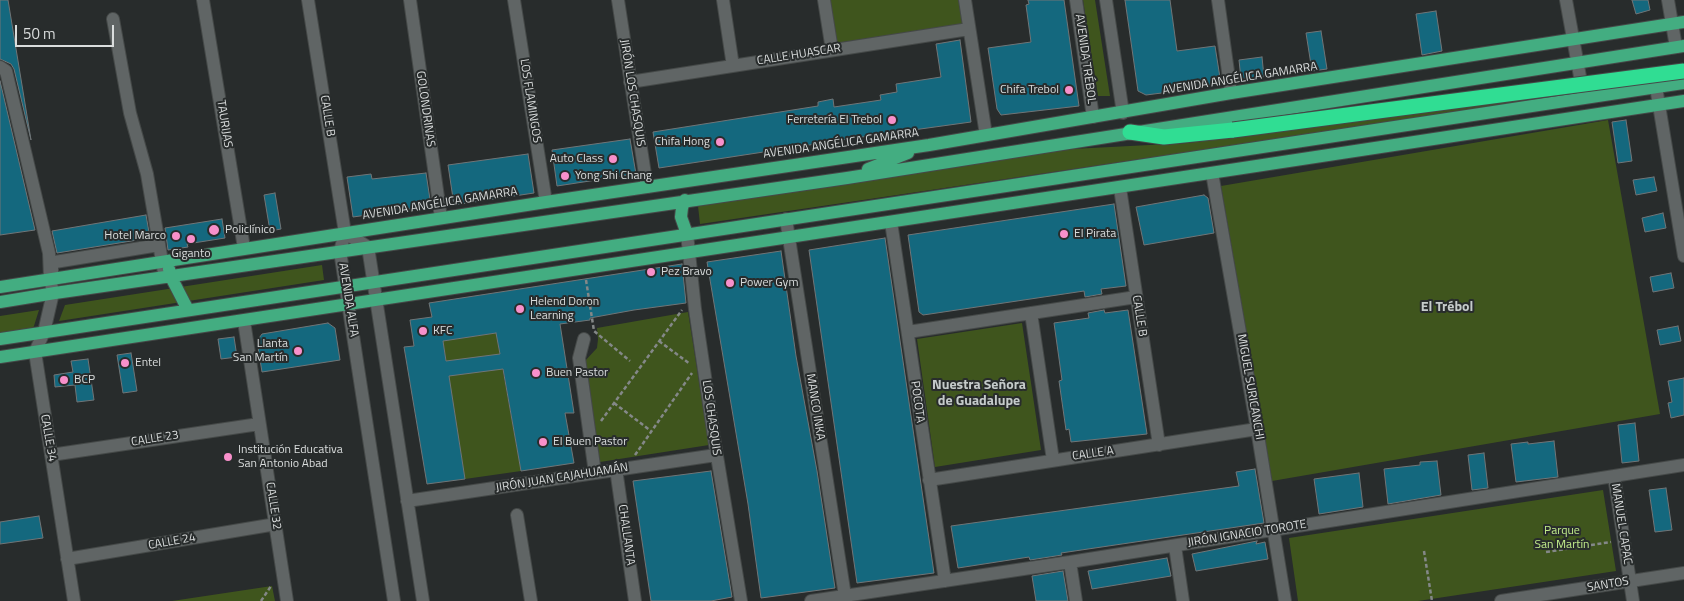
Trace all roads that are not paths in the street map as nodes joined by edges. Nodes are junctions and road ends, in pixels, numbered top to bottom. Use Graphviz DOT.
graph roads {
  1 [pos="204,0"];
  2 [pos="308,0"];
  3 [pos="410,0"];
  4 [pos="514,0"];
  5 [pos="618,0"];
  6 [pos="723,0"];
  7 [pos="824,0"];
  8 [pos="965,0"];
  9 [pos="1076,0"];
  10 [pos="1106,0"];
  11 [pos="1218,0"];
  12 [pos="1566,0"];
  13 [pos="1668,0"];
  14 [pos="113,19"];
  15 [pos="1678,23"];
  16 [pos="969,29"];
  17 [pos="1574,39"];
  18 [pos="1680,46"];
  19 [pos="832,50"];
  20 [pos="1578,62"];
  21 [pos="733,66"];
  22 [pos="0,67"];
  23 [pos="1684,71"];
  24 [pos="630,82"];
  25 [pos="1684,83"];
  26 [pos="1656,87"];
  27 [pos="1231,93"];
  28 [pos="1584,98"];
  29 [pos="1684,101"];
  30 [pos="1659,105"];
  31 [pos="1123,112"];
  32 [pos="1093,117"];
  33 [pos="1130,132"];
  34 [pos="986,135"];
  35 [pos="929,145"];
  36 [pos="1146,166"];
  37 [pos="1212,173"];
  38 [pos="847,178"];
  39 [pos="646,187"];
  40 [pos="1120,188"];
  41 [pos="685,200"];
  42 [pos="546,202"];
  43 [pos="441,218"];
  44 [pos="786,219"];
  45 [pos="891,222"];
  46 [pos="345,233"];
  47 [pos="687,234"];
  48 [pos="788,237"];
  49 [pos="159,245"];
  50 [pos="368,247"];
  51 [pos="244,248"];
  52 [pos="340,251"];
  53 [pos="689,253"];
  54 [pos="1684,256"];
  55 [pos="165,261"];
  56 [pos="168,277"];
  57 [pos="51,278"];
  58 [pos="374,282"];
  59 [pos="0,286"];
  60 [pos="345,286"];
  61 [pos="54,293"];
  62 [pos="1136,297"];
  63 [pos="377,301"];
  64 [pos="0,302"];
  65 [pos="348,306"];
  66 [pos="188,310"];
  67 [pos="1031,313"];
  68 [pos="244,321"];
  69 [pos="44,332"];
  70 [pos="908,332"];
  71 [pos="584,338"];
  72 [pos="0,339"];
  73 [pos="35,352"];
  74 [pos="0,358"];
  75 [pos="259,424"];
  76 [pos="1257,429"];
  77 [pos="1159,445"];
  78 [pos="51,455"];
  79 [pos="716,455"];
  80 [pos="1052,460"];
  81 [pos="1684,465"];
  82 [pos="621,468"];
  83 [pos="596,473"];
  84 [pos="1614,476"];
  85 [pos="928,480"];
  86 [pos="407,501"];
  87 [pos="517,515"];
  88 [pos="276,524"];
  89 [pos="1274,529"];
  90 [pos="1175,546"];
  91 [pos="68,560"];
  92 [pos="1070,562"];
  93 [pos="1684,573"];
  94 [pos="945,581"];
  95 [pos="1630,581"];
  96 [pos="845,596"];
  97 [pos="74,601"];
  98 [pos="287,601"];
  99 [pos="394,601"];
  100 [pos="423,601"];
  101 [pos="531,601"];
  102 [pos="635,601"];
  103 [pos="740,601"];
  104 [pos="811,601"];
  105 [pos="1076,601"];
  106 [pos="1183,601"];
  107 [pos="1285,601"];
  108 [pos="1501,601"];
  109 [pos="1633,601"];
  1 -- 51 [label="street, TAURIJAS"];
  2 -- 46 [label="street, CALLE B"];
  3 -- 43 [label="street, GOLONDRINAS"];
  4 -- 42 [label="street, LOS FLAMINGOS"];
  5 -- 24 [label="street, JIRÓN LOS CHASQUIS"];
  6 -- 21 [label="street"];
  7 -- 19 [label="street"];
  8 -- 16 [label="street"];
  9 -- 32 [label="street, AVENIDA TRÉBOL"];
  10 -- 31 [label="street"];
  11 -- 27 [label="street"];
  12 -- 17 [label="street"];
  13 -- 15 [label="street"];
  14 -- 49 [label="street"];
  15 -- 17 [label="main road, AVENIDA ANGÉLICA GAMARRA"];
  15 -- 18 [label="street"];
  16 -- 19 [label="street, CALLE HUASCAR"];
  16 -- 34 [label="street"];
  17 -- 20 [label="street"];
  17 -- 27 [label="main road, AVENIDA ANGÉLICA GAMARRA"];
  18 -- 20 [label="main road"];
  19 -- 21 [label="street, CALLE HUASCAR"];
  20 -- 28 [label="street"];
  20 -- 33 [label="main road"];
  21 -- 24 [label="street, CALLE HUASCAR"];
  22 -- 57 [label="street"];
  23 -- 33 [label="highway, bridge"];
  24 -- 39 [label="street, JIRÓN LOS CHASQUIS"];
  25 -- 26 [label="main road"];
  26 -- 28 [label="main road"];
  26 -- 30 [label="street"];
  27 -- 31 [label="main road, AVENIDA ANGÉLICA GAMARRA"];
  28 -- 36 [label="main road"];
  29 -- 30 [label="main road"];
  30 -- 37 [label="main road"];
  30 -- 54 [label="street"];
  31 -- 32 [label="main road, AVENIDA ANGÉLICA GAMARRA"];
  32 -- 34 [label="main road, AVENIDA ANGÉLICA GAMARRA"];
  33 -- 38 [label="main road"];
  34 -- 35 [label="main road, AVENIDA ANGÉLICA GAMARRA"];
  35 -- 38 [label="main road"];
  35 -- 39 [label="main road, AVENIDA ANGÉLICA GAMARRA"];
  36 -- 40 [label="main road"];
  36 -- 44 [label="main road"];
  37 -- 40 [label="main road"];
  37 -- 76 [label="street, MIGUEL SURICANCHI"];
  38 -- 41 [label="main road"];
  39 -- 42 [label="main road, AVENIDA ANGÉLICA GAMARRA"];
  40 -- 45 [label="main road"];
  40 -- 62 [label="street, CALLE B"];
  41 -- 47 [label="main road"];
  41 -- 50 [label="main road"];
  42 -- 43 [label="main road, AVENIDA ANGÉLICA GAMARRA"];
  43 -- 46 [label="main road, AVENIDA ANGÉLICA GAMARRA"];
  44 -- 47 [label="main road"];
  44 -- 48 [label="street, MANCO INKA"];
  45 -- 48 [label="main road"];
  45 -- 70 [label="street, POCOTA"];
  46 -- 50 [label="street"];
  46 -- 51 [label="main road, AVENIDA ANGÉLICA GAMARRA"];
  46 -- 52 [label="street, AVENIDA ALFA"];
  47 -- 53 [label="street, LOS CHASQUIS"];
  47 -- 58 [label="main road"];
  48 -- 53 [label="main road"];
  48 -- 96 [label="street, MANCO INKA"];
  49 -- 55 [label="street"];
  49 -- 57 [label="street"];
  50 -- 52 [label="main road"];
  50 -- 58 [label="street"];
  51 -- 55 [label="main road, AVENIDA ANGÉLICA GAMARRA"];
  52 -- 56 [label="main road"];
  52 -- 60 [label="street, AVENIDA ALFA"];
  53 -- 63 [label="main road"];
  53 -- 79 [label="street, LOS CHASQUIS"];
  55 -- 56 [label="main road"];
  55 -- 57 [label="main road, AVENIDA ANGÉLICA GAMARRA"];
  56 -- 61 [label="main road"];
  56 -- 66 [label="main road"];
  57 -- 59 [label="main road, AVENIDA ANGÉLICA GAMARRA"];
  57 -- 61 [label="street"];
  58 -- 60 [label="main road"];
  58 -- 63 [label="street"];
  60 -- 65 [label="street, AVENIDA ALFA"];
  60 -- 66 [label="main road"];
  61 -- 64 [label="main road"];
  61 -- 69 [label="street"];
  62 -- 67 [label="street"];
  62 -- 77 [label="street, CALLE B"];
  63 -- 65 [label="main road"];
  63 -- 86 [label="street"];
  65 -- 68 [label="main road"];
  65 -- 99 [label="street, AVENIDA ALFA"];
  66 -- 69 [label="main road"];
  67 -- 70 [label="street"];
  67 -- 80 [label="street"];
  68 -- 73 [label="main road"];
  68 -- 75 [label="street, CALLE 32"];
  69 -- 72 [label="main road"];
  69 -- 73 [label="street"];
  70 -- 85 [label="street, POCOTA"];
  71 -- 83 [label="street"];
  73 -- 74 [label="main road"];
  73 -- 78 [label="street, CALLE 34"];
  75 -- 78 [label="street, CALLE 23"];
  75 -- 88 [label="street, CALLE 32"];
  76 -- 77 [label="street, CALLE A"];
  76 -- 89 [label="street, MIGUEL SURICANCHI"];
  77 -- 80 [label="street, CALLE A"];
  78 -- 91 [label="street, CALLE 34"];
  79 -- 82 [label="street, JIRÓN JUAN CAJAHUAMÁN"];
  79 -- 103 [label="street, LOS CHASQUIS"];
  80 -- 85 [label="street, CALLE A"];
  81 -- 84 [label="street, JIRÓN IGNACIO TOROTE"];
  82 -- 83 [label="street, JIRÓN JUAN CAJAHUAMÁN"];
  82 -- 102 [label="street, CHALLANTA"];
  83 -- 86 [label="street, JIRÓN JUAN CAJAHUAMÁN"];
  84 -- 89 [label="street, JIRÓN IGNACIO TOROTE"];
  84 -- 95 [label="street, MANUEL CAPAC"];
  85 -- 94 [label="street, POCOTA"];
  86 -- 100 [label="street"];
  87 -- 101 [label="street"];
  88 -- 91 [label="street, CALLE 24"];
  88 -- 98 [label="street, CALLE 32"];
  89 -- 90 [label="street, JIRÓN IGNACIO TOROTE"];
  89 -- 107 [label="street, MIGUEL SURICANCHI"];
  90 -- 92 [label="street, JIRÓN IGNACIO TOROTE"];
  90 -- 106 [label="street"];
  91 -- 97 [label="street, CALLE 34"];
  92 -- 94 [label="street, JIRÓN IGNACIO TOROTE"];
  92 -- 105 [label="street"];
  93 -- 95 [label="street, SANTOS"];
  94 -- 96 [label="street, JIRÓN IGNACIO TOROTE"];
  95 -- 108 [label="street, SANTOS"];
  95 -- 109 [label="street, MANUEL CAPAC"];
  96 -- 104 [label="street, JIRÓN IGNACIO TOROTE"];
}
